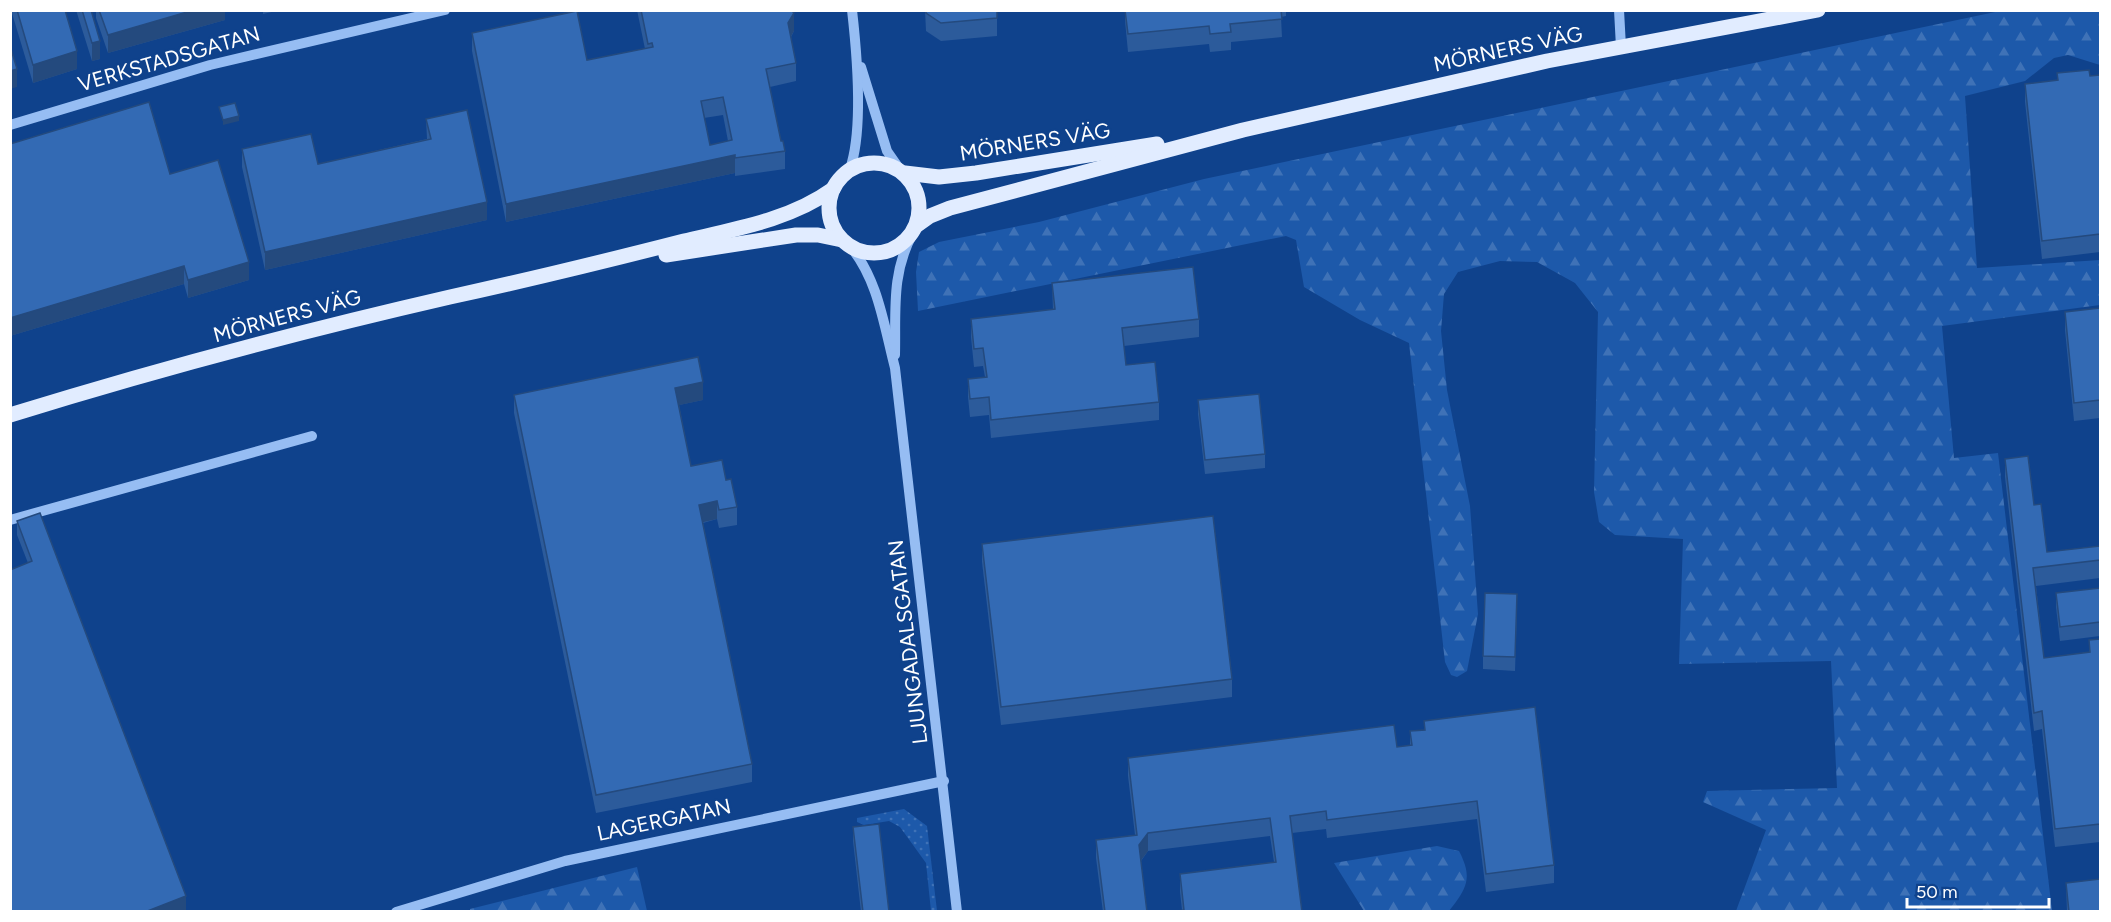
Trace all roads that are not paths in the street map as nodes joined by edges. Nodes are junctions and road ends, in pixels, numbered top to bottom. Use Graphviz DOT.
graph roads {
  1 [pos="445,10"];
  2 [pos="852,10"];
  3 [pos="1618,10"];
  4 [pos="1818,10"];
  5 [pos="1621,47"];
  6 [pos="858,58"];
  7 [pos="10,125"];
  8 [pos="1243,130"];
  9 [pos="850,169"];
  10 [pos="903,172"];
  11 [pos="833,189"];
  12 [pos="914,229"];
  13 [pos="846,243"];
  14 [pos="577,269"];
  15 [pos="895,368"];
  16 [pos="10,415"];
  17 [pos="312,436"];
  18 [pos="10,520"];
  19 [pos="944,781"];
  20 [pos="396,912"];
  21 [pos="957,912"];
  1 -- 7 [label="street, VERKSTADSGATAN"];
  2 -- 6 [label="street"];
  3 -- 5 [label="street"];
  4 -- 5 [label="main road, MÖRNERS VÄG"];
  5 -- 8 [label="main road, MÖRNERS VÄG"];
  6 -- 9 [label="street"];
  6 -- 10 [label="street"];
  8 -- 10 [label="main road, MÖRNERS VÄG"];
  8 -- 12 [label="main road, MÖRNERS VÄG"];
  9 -- 10 [label="main road"];
  9 -- 11 [label="main road"];
  10 -- 12 [label="main road"];
  11 -- 13 [label="main road"];
  11 -- 14 [label="main road, MÖRNERS VÄG"];
  12 -- 13 [label="main road"];
  12 -- 15 [label="street, LJUNGADALSGATAN"];
  13 -- 14 [label="main road, MÖRNERS VÄG"];
  13 -- 15 [label="street, LJUNGADALSGATAN"];
  14 -- 16 [label="main road, MÖRNERS VÄG"];
  15 -- 19 [label="street, LJUNGADALSGATAN"];
  17 -- 18 [label="street"];
  19 -- 20 [label="street, LAGERGATAN"];
  19 -- 21 [label="street, LJUNGADALSGATAN"];
}
